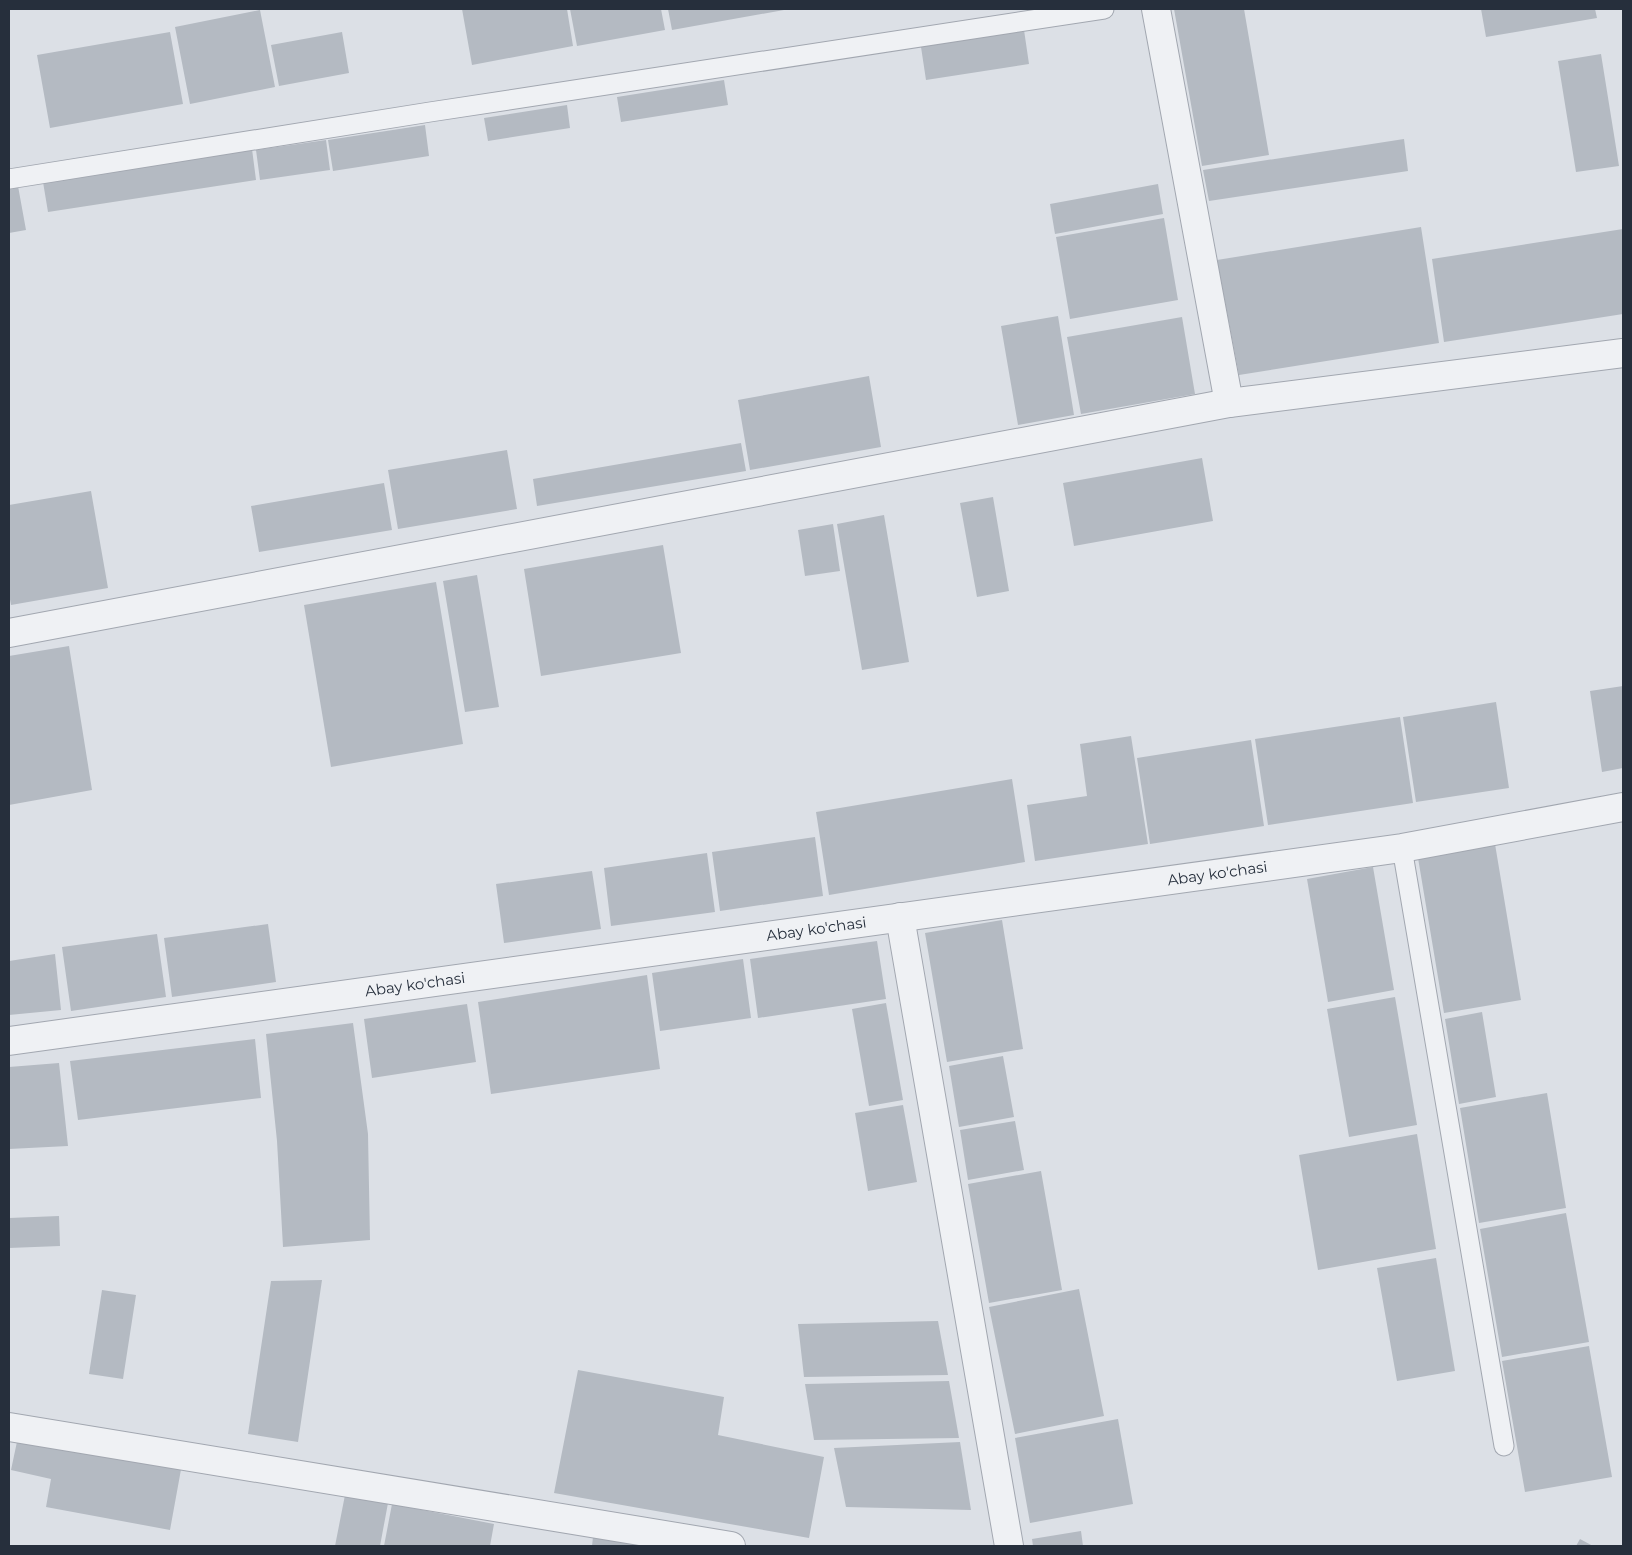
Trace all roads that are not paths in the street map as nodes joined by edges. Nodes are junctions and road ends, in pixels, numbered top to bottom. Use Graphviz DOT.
graph roads {
  1 [pos="1104,9"];
  2 [pos="1156,9"];
  3 [pos="9,179"];
  4 [pos="1623,353"];
  5 [pos="1228,404"];
  6 [pos="9,633"];
  7 [pos="1623,807"];
  8 [pos="1402,848"];
  9 [pos="900,918"];
  10 [pos="9,1042"];
  11 [pos="9,1426"];
  12 [pos="1504,1446"];
  13 [pos="730,1546"];
  14 [pos="1009,1546"];
  1 -- 3 [label="lane"];
  2 -- 5 [label="street"];
  4 -- 5 [label="street"];
  5 -- 6 [label="street"];
  7 -- 8 [label="street, Abay ko'chasi"];
  8 -- 9 [label="street, Abay ko'chasi"];
  8 -- 12 [label="lane"];
  9 -- 10 [label="street, Abay ko'chasi"];
  9 -- 14 [label="street"];
  11 -- 13 [label="street"];
}
